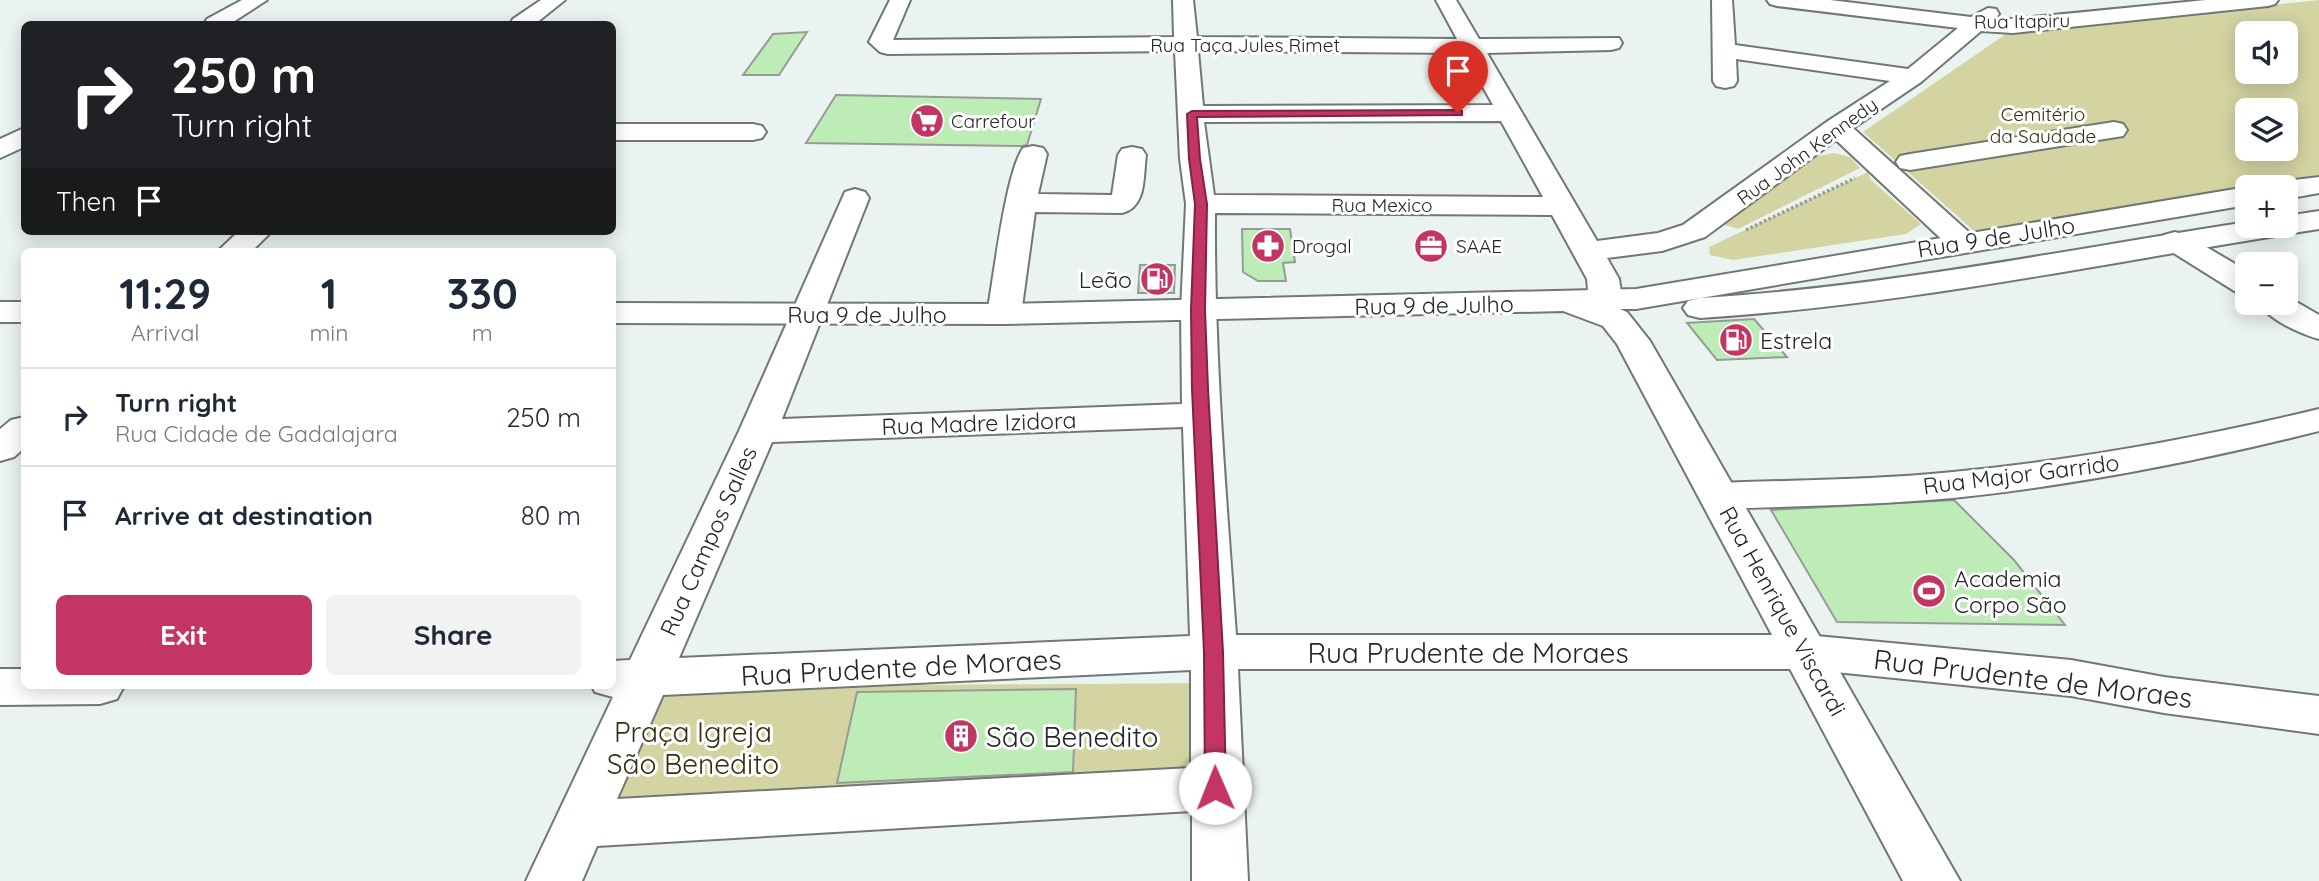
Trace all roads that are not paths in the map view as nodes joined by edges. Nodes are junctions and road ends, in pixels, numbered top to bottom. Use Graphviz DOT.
graph roads {
  1 [pos="257,0"];
  2 [pos="555,0"];
  3 [pos="900,0"];
  4 [pos="1183,0"];
  5 [pos="1446,0"];
  6 [pos="1722,0"];
  7 [pos="1777,0"];
  8 [pos="2001,0"];
  9 [pos="2268,0"];
  10 [pos="2235,1"];
  11 [pos="220,21"];
  12 [pos="525,21"];
  13 [pos="1977,24"];
  14 [pos="1611,43"];
  15 [pos="1187,44"];
  16 [pos="1472,46"];
  17 [pos="1725,51"];
  18 [pos="1913,77"];
  19 [pos="1725,80"];
  20 [pos="1511,113"];
  21 [pos="1192,114"];
  22 [pos="1837,127"];
  23 [pos="2114,130"];
  24 [pos="616,132"];
  25 [pos="753,132"];
  26 [pos="0,133"];
  27 [pos="21,135"];
  28 [pos="21,137"];
  29 [pos="1808,148"];
  30 [pos="0,150"];
  31 [pos="1033,154"];
  32 [pos="1132,155"];
  33 [pos="1910,162"];
  34 [pos="1864,169"];
  35 [pos="2319,185"];
  36 [pos="2298,188"];
  37 [pos="855,198"];
  38 [pos="2235,198"];
  39 [pos="1022,202"];
  40 [pos="1201,204"];
  41 [pos="1563,206"];
  42 [pos="2319,220"];
  43 [pos="2298,223"];
  44 [pos="2235,232"];
  45 [pos="252,235"];
  46 [pos="2175,241"];
  47 [pos="1962,242"];
  48 [pos="237,248"];
  49 [pos="2235,278"];
  50 [pos="1589,283"];
  51 [pos="1811,302"];
  52 [pos="1198,310"];
  53 [pos="0,312"];
  54 [pos="21,312"];
  55 [pos="616,313"];
  56 [pos="806,314"];
  57 [pos="1004,314"];
  58 [pos="2295,315"];
  59 [pos="1634,320"];
  60 [pos="2319,330"];
  61 [pos="1201,415"];
  62 [pos="2319,420"];
  63 [pos="758,430"];
  64 [pos="21,431"];
  65 [pos="0,449"];
  66 [pos="1720,496"];
  67 [pos="1213,652"];
  68 [pos="1806,652"];
  69 [pos="629,679"];
  70 [pos="0,687"];
  71 [pos="21,687"];
  72 [pos="2319,715"];
  73 [pos="1215,788"];
  74 [pos="579,824"];
  75 [pos="554,881"];
  76 [pos="1220,881"];
  77 [pos="1932,881"];
  1 -- 11 [label="street"];
  2 -- 12 [label="street"];
  3 -- 15 [label="street, Rua Taça Jules Rimet"];
  4 -- 15 [label="street"];
  5 -- 16 [label="street"];
  6 -- 17 [label="street"];
  7 -- 13 [label="street, Rua Itapiru"];
  8 -- 13 [label="street, Rua John Kennedy"];
  9 -- 10 [label="street, Rua Itapiru"];
  10 -- 13 [label="street, Rua Itapiru"];
  13 -- 18 [label="street, Rua John Kennedy"];
  14 -- 16 [label="street, Rua Taça Jules Rimet"];
  15 -- 16 [label="street, Rua Taça Jules Rimet"];
  15 -- 21 [label="street"];
  16 -- 20 [label="street"];
  17 -- 18 [label="street"];
  17 -- 19 [label="street"];
  18 -- 22 [label="street, Rua John Kennedy"];
  20 -- 21 [label="street"];
  20 -- 41 [label="street"];
  21 -- 40 [label="street"];
  22 -- 29 [label="street, Rua John Kennedy"];
  22 -- 34 [label="street"];
  23 -- 33 [label="street"];
  24 -- 25 [label="street"];
  26 -- 27 [label="street"];
  28 -- 30 [label="street"];
  29 -- 34 [label="street"];
  29 -- 50 [label="street, Rua John Kennedy"];
  31 -- 39 [label="street"];
  32 -- 39 [label="street"];
  34 -- 47 [label="street"];
  35 -- 36 [label="street"];
  37 -- 56 [label="street, Rua Campos Salles"];
  38 -- 47 [label="street, Rua 9 de Julho"];
  39 -- 57 [label="street"];
  40 -- 41 [label="street, Rua Mexico"];
  40 -- 52 [label="street"];
  41 -- 50 [label="street"];
  42 -- 43 [label="street"];
  44 -- 46 [label="street, Rua 9 de Julho"];
  45 -- 48 [label="street"];
  46 -- 49 [label="street"];
  46 -- 51 [label="street, Rua 9 de Julho"];
  47 -- 51 [label="street"];
  47 -- 59 [label="street, Rua 9 de Julho"];
  50 -- 52 [label="street, Rua 9 de Julho"];
  50 -- 59 [label="street"];
  51 -- 59 [label="street, Rua 9 de Julho"];
  52 -- 57 [label="street, Rua 9 de Julho"];
  52 -- 61 [label="street"];
  53 -- 54 [label="street"];
  55 -- 56 [label="street, Rua 9 de Julho"];
  56 -- 57 [label="street, Rua 9 de Julho"];
  56 -- 63 [label="street, Rua Campos Salles"];
  58 -- 60 [label="street"];
  59 -- 66 [label="street, Rua Henrique Viscardi"];
  61 -- 63 [label="street, Rua Madre Izidora"];
  61 -- 67 [label="street"];
  62 -- 66 [label="street, Rua Major Garrido"];
  63 -- 69 [label="street, Rua Campos Salles"];
  64 -- 65 [label="street"];
  66 -- 68 [label="street, Rua Henrique Viscardi"];
  67 -- 68 [label="street, Rua Prudente de Moraes"];
  67 -- 69 [label="street, Rua Prudente de Moraes"];
  67 -- 73 [label="street"];
  68 -- 72 [label="street, Rua Prudente de Moraes"];
  68 -- 77 [label="street, Rua Henrique Viscardi"];
  69 -- 74 [label="street, Rua Campos Salles"];
  70 -- 71 [label="street"];
  73 -- 74 [label="street"];
  73 -- 76 [label="street"];
  74 -- 75 [label="street, Rua Campos Salles"];
}
